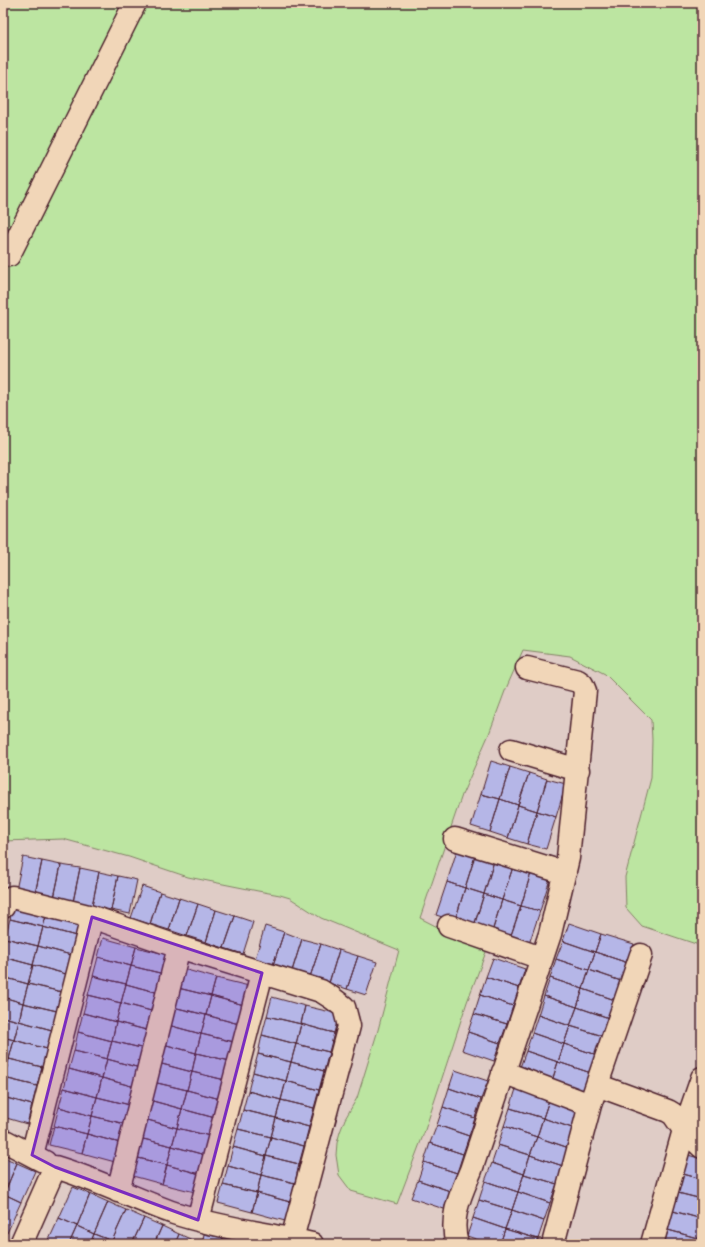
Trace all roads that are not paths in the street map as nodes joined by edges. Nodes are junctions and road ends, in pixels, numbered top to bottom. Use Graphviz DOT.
graph roads {
  1 [pos="135,3"];
  2 [pos="9,255"];
  3 [pos="527,668"];
  4 [pos="511,750"];
  5 [pos="578,770"];
  6 [pos="455,839"];
  7 [pos="565,873"];
  8 [pos="3,907"];
  9 [pos="92,917"];
  10 [pos="449,926"];
  11 [pos="179,947"];
  12 [pos="641,956"];
  13 [pos="541,958"];
  14 [pos="262,973"];
  15 [pos="503,1072"];
  16 [pos="702,1078"];
  17 [pos="597,1084"];
  18 [pos="590,1105"];
  19 [pos="684,1130"];
  20 [pos="3,1140"];
  21 [pos="702,1147"];
  22 [pos="32,1155"];
  23 [pos="54,1167"];
  24 [pos="118,1191"];
  25 [pos="198,1220"];
  26 [pos="302,1242"];
  27 [pos="21,1244"];
  28 [pos="457,1244"];
  29 [pos="553,1244"];
  30 [pos="652,1244"];
  1 -- 2 [label="street"];
  3 -- 5 [label="street"];
  4 -- 5 [label="street"];
  5 -- 7 [label="street"];
  6 -- 7 [label="street"];
  7 -- 13 [label="street"];
  8 -- 9 [label="street"];
  9 -- 11 [label="street"];
  9 -- 22 [label="street"];
  10 -- 13 [label="street"];
  11 -- 14 [label="street"];
  11 -- 24 [label="street"];
  12 -- 17 [label="street"];
  13 -- 15 [label="street"];
  14 -- 25 [label="street"];
  14 -- 26 [label="street"];
  15 -- 18 [label="street"];
  15 -- 28 [label="street"];
  16 -- 19 [label="street"];
  17 -- 18 [label="street"];
  17 -- 19 [label="street"];
  18 -- 29 [label="street"];
  19 -- 21 [label="street"];
  19 -- 30 [label="street"];
  20 -- 22 [label="street"];
  22 -- 23 [label="street"];
  23 -- 24 [label="street"];
  23 -- 27 [label="street"];
  24 -- 25 [label="street"];
  25 -- 26 [label="street"];
}
